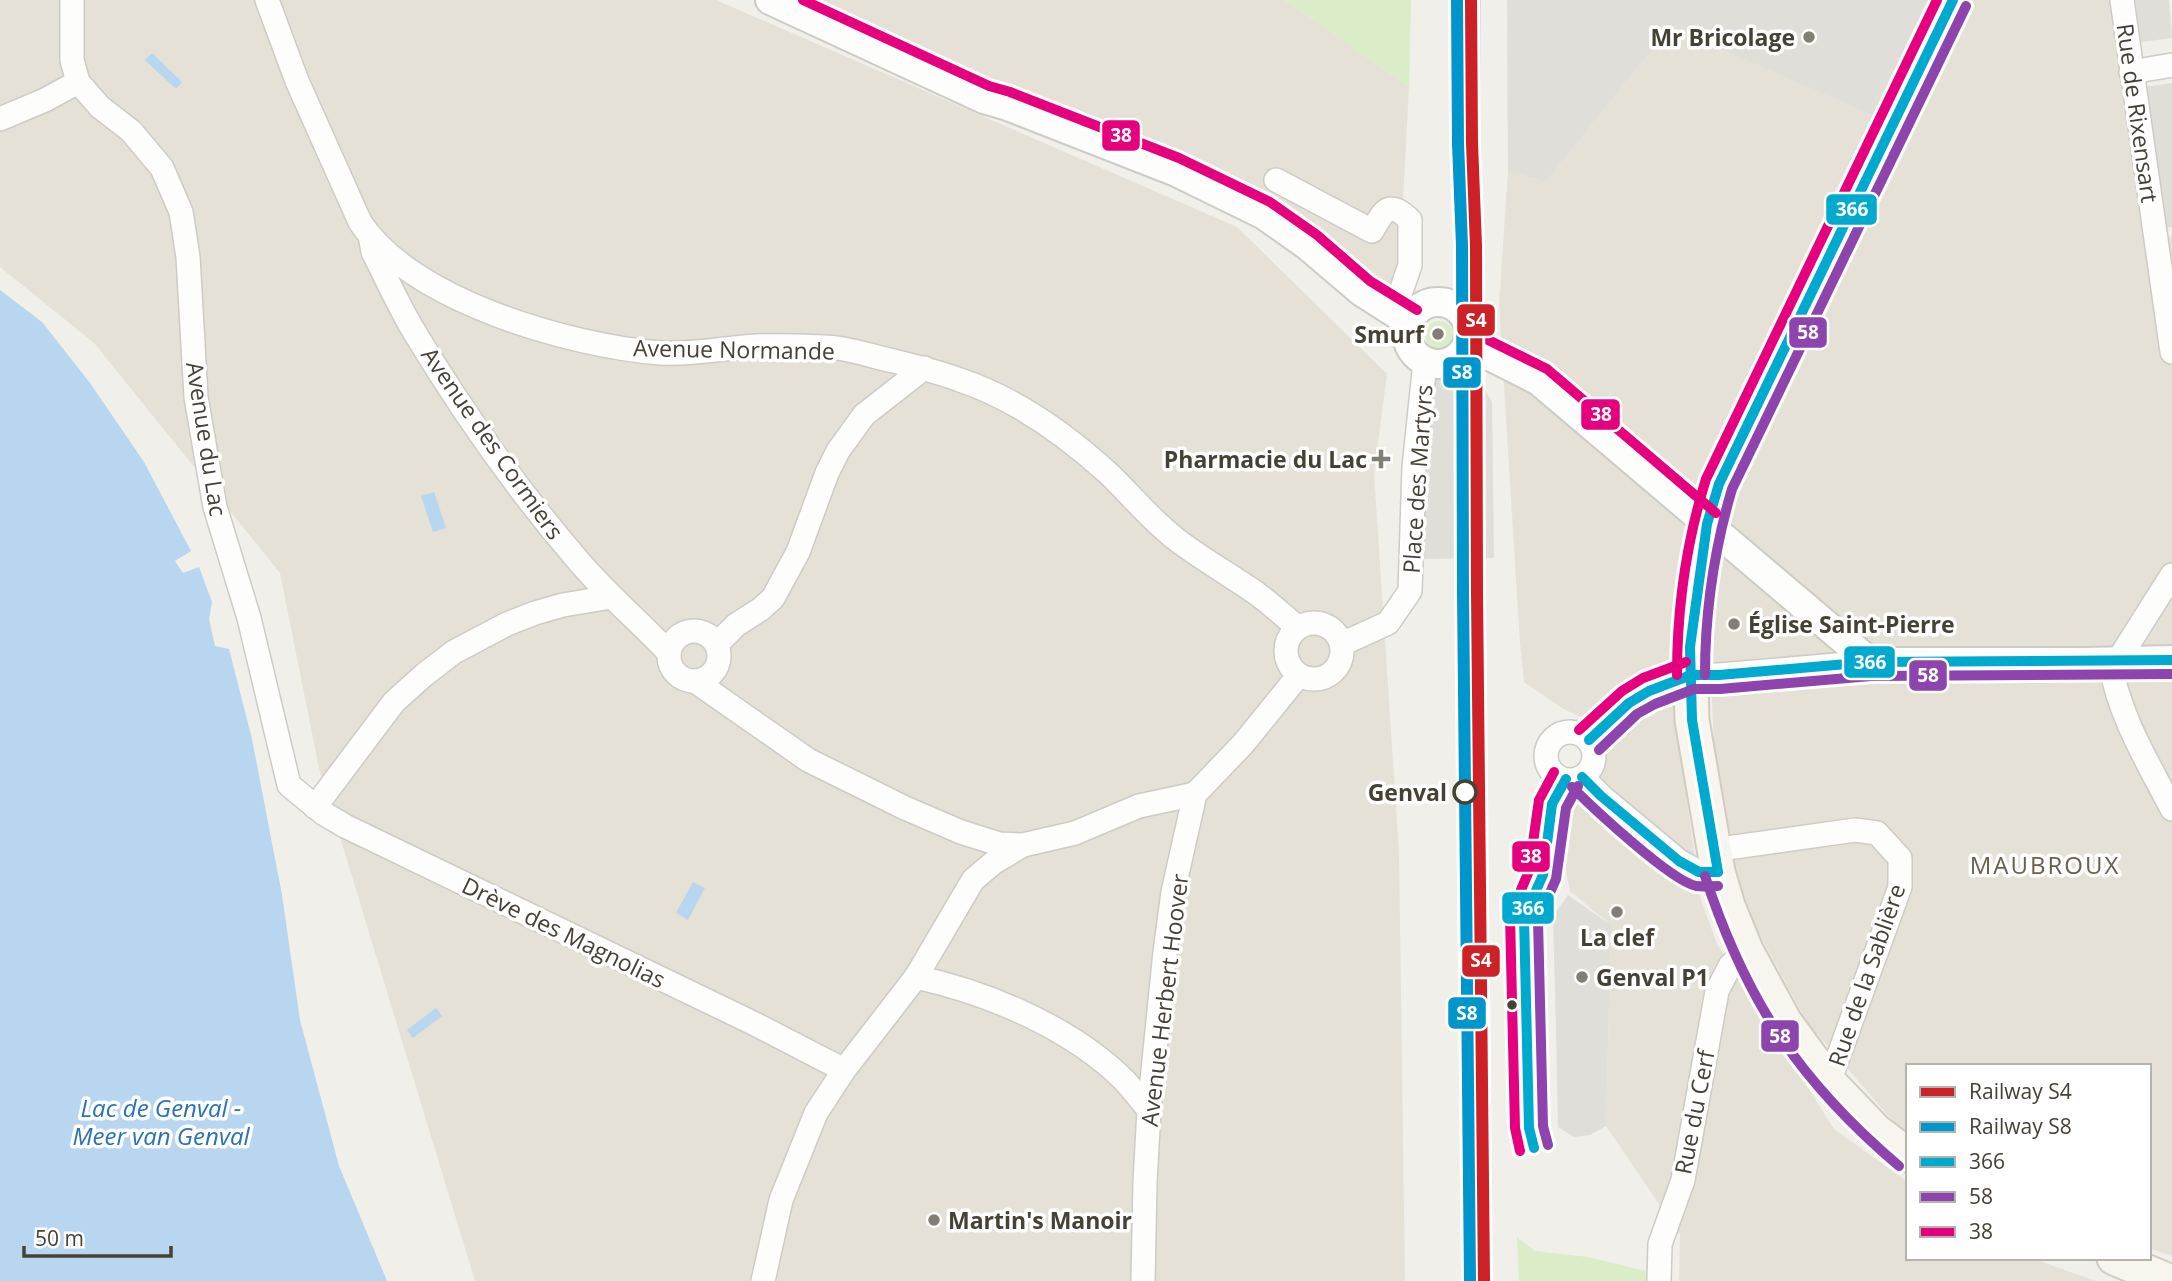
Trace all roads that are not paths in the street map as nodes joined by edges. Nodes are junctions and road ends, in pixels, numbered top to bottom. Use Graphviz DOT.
graph roads {
  1 [pos="72,0"];
  2 [pos="267,0"];
  3 [pos="770,0"];
  4 [pos="1953,0"];
  5 [pos="2122,0"];
  6 [pos="2172,65"];
  7 [pos="2131,72"];
  8 [pos="78,82"];
  9 [pos="0,119"];
  10 [pos="1276,180"];
  11 [pos="370,238"];
  12 [pos="1401,317"];
  13 [pos="1468,345"];
  14 [pos="2172,352"];
  15 [pos="1425,362"];
  16 [pos="924,368"];
  17 [pos="1707,524"];
  18 [pos="2172,575"];
  19 [pos="611,597"];
  20 [pos="1297,627"];
  21 [pos="646,628"];
  22 [pos="681,634"];
  23 [pos="711,639"];
  24 [pos="1342,644"];
  25 [pos="669,653"];
  26 [pos="2172,660"];
  27 [pos="1870,662"];
  28 [pos="2113,662"];
  29 [pos="1299,675"];
  30 [pos="1691,675"];
  31 [pos="705,676"];
  32 [pos="1589,740"];
  33 [pos="1582,777"];
  34 [pos="289,785"];
  35 [pos="1195,793"];
  36 [pos="316,807"];
  37 [pos="2172,810"];
  38 [pos="1023,845"];
  39 [pos="1715,861"];
  40 [pos="1746,950"];
  41 [pos="922,967"];
  42 [pos="844,1070"];
  43 [pos="1829,1082"];
  44 [pos="1149,1110"];
  45 [pos="1906,1153"];
  46 [pos="2119,1260"];
  47 [pos="763,1281"];
  48 [pos="1143,1281"];
  49 [pos="1659,1281"];
  50 [pos="2169,1281"];
  1 -- 8 [label="street"];
  2 -- 11 [label="street, Avenue Normande"];
  3 -- 12 [label="street"];
  4 -- 17 [label="main road"];
  5 -- 7 [label="street, Rue de Rixensart"];
  6 -- 7 [label="street"];
  7 -- 14 [label="street, Rue de Rixensart"];
  8 -- 9 [label="street"];
  8 -- 34 [label="street, Avenue du Lac"];
  10 -- 12 [label="street"];
  11 -- 16 [label="street, Avenue Normande"];
  11 -- 19 [label="street, Avenue des Cormiers"];
  12 -- 13 [label="street"];
  12 -- 15 [label="street"];
  13 -- 15 [label="street"];
  13 -- 17 [label="street"];
  15 -- 24 [label="street, Place des Martyrs"];
  16 -- 20 [label="street, Avenue Normande"];
  16 -- 23 [label="street"];
  17 -- 27 [label="street"];
  17 -- 30 [label="main road"];
  18 -- 28 [label="street"];
  19 -- 21 [label="street, Avenue des Cormiers"];
  19 -- 36 [label="street"];
  20 -- 24 [label="street"];
  20 -- 29 [label="street"];
  21 -- 22 [label="street"];
  21 -- 25 [label="street, Avenue des Cormiers"];
  22 -- 23 [label="street"];
  22 -- 25 [label="street"];
  23 -- 31 [label="street"];
  24 -- 29 [label="street"];
  25 -- 31 [label="street, Avenue des Cormiers"];
  26 -- 28 [label="street"];
  27 -- 28 [label="street"];
  27 -- 30 [label="street"];
  28 -- 37 [label="street"];
  29 -- 35 [label="street"];
  30 -- 32 [label="street"];
  30 -- 39 [label="main road"];
  31 -- 38 [label="street, Avenue des Cormiers"];
  32 -- 33 [label="street"];
  32 -- 33 [label="street"];
  33 -- 39 [label="street"];
  34 -- 36 [label="street, Drève des Magnolias"];
  35 -- 38 [label="street, Avenue des Cormiers"];
  35 -- 44 [label="street, Avenue Herbert Hoover"];
  36 -- 42 [label="street, Drève des Magnolias"];
  38 -- 41 [label="street"];
  39 -- 40 [label="main road"];
  39 -- 43 [label="street, Rue de la Sablière"];
  40 -- 43 [label="main road"];
  40 -- 49 [label="street, Rue du Cerf"];
  41 -- 42 [label="street"];
  41 -- 44 [label="street"];
  42 -- 47 [label="street"];
  43 -- 45 [label="main road"];
  44 -- 48 [label="street, Avenue Herbert Hoover"];
  46 -- 50 [label="main road"];
}
